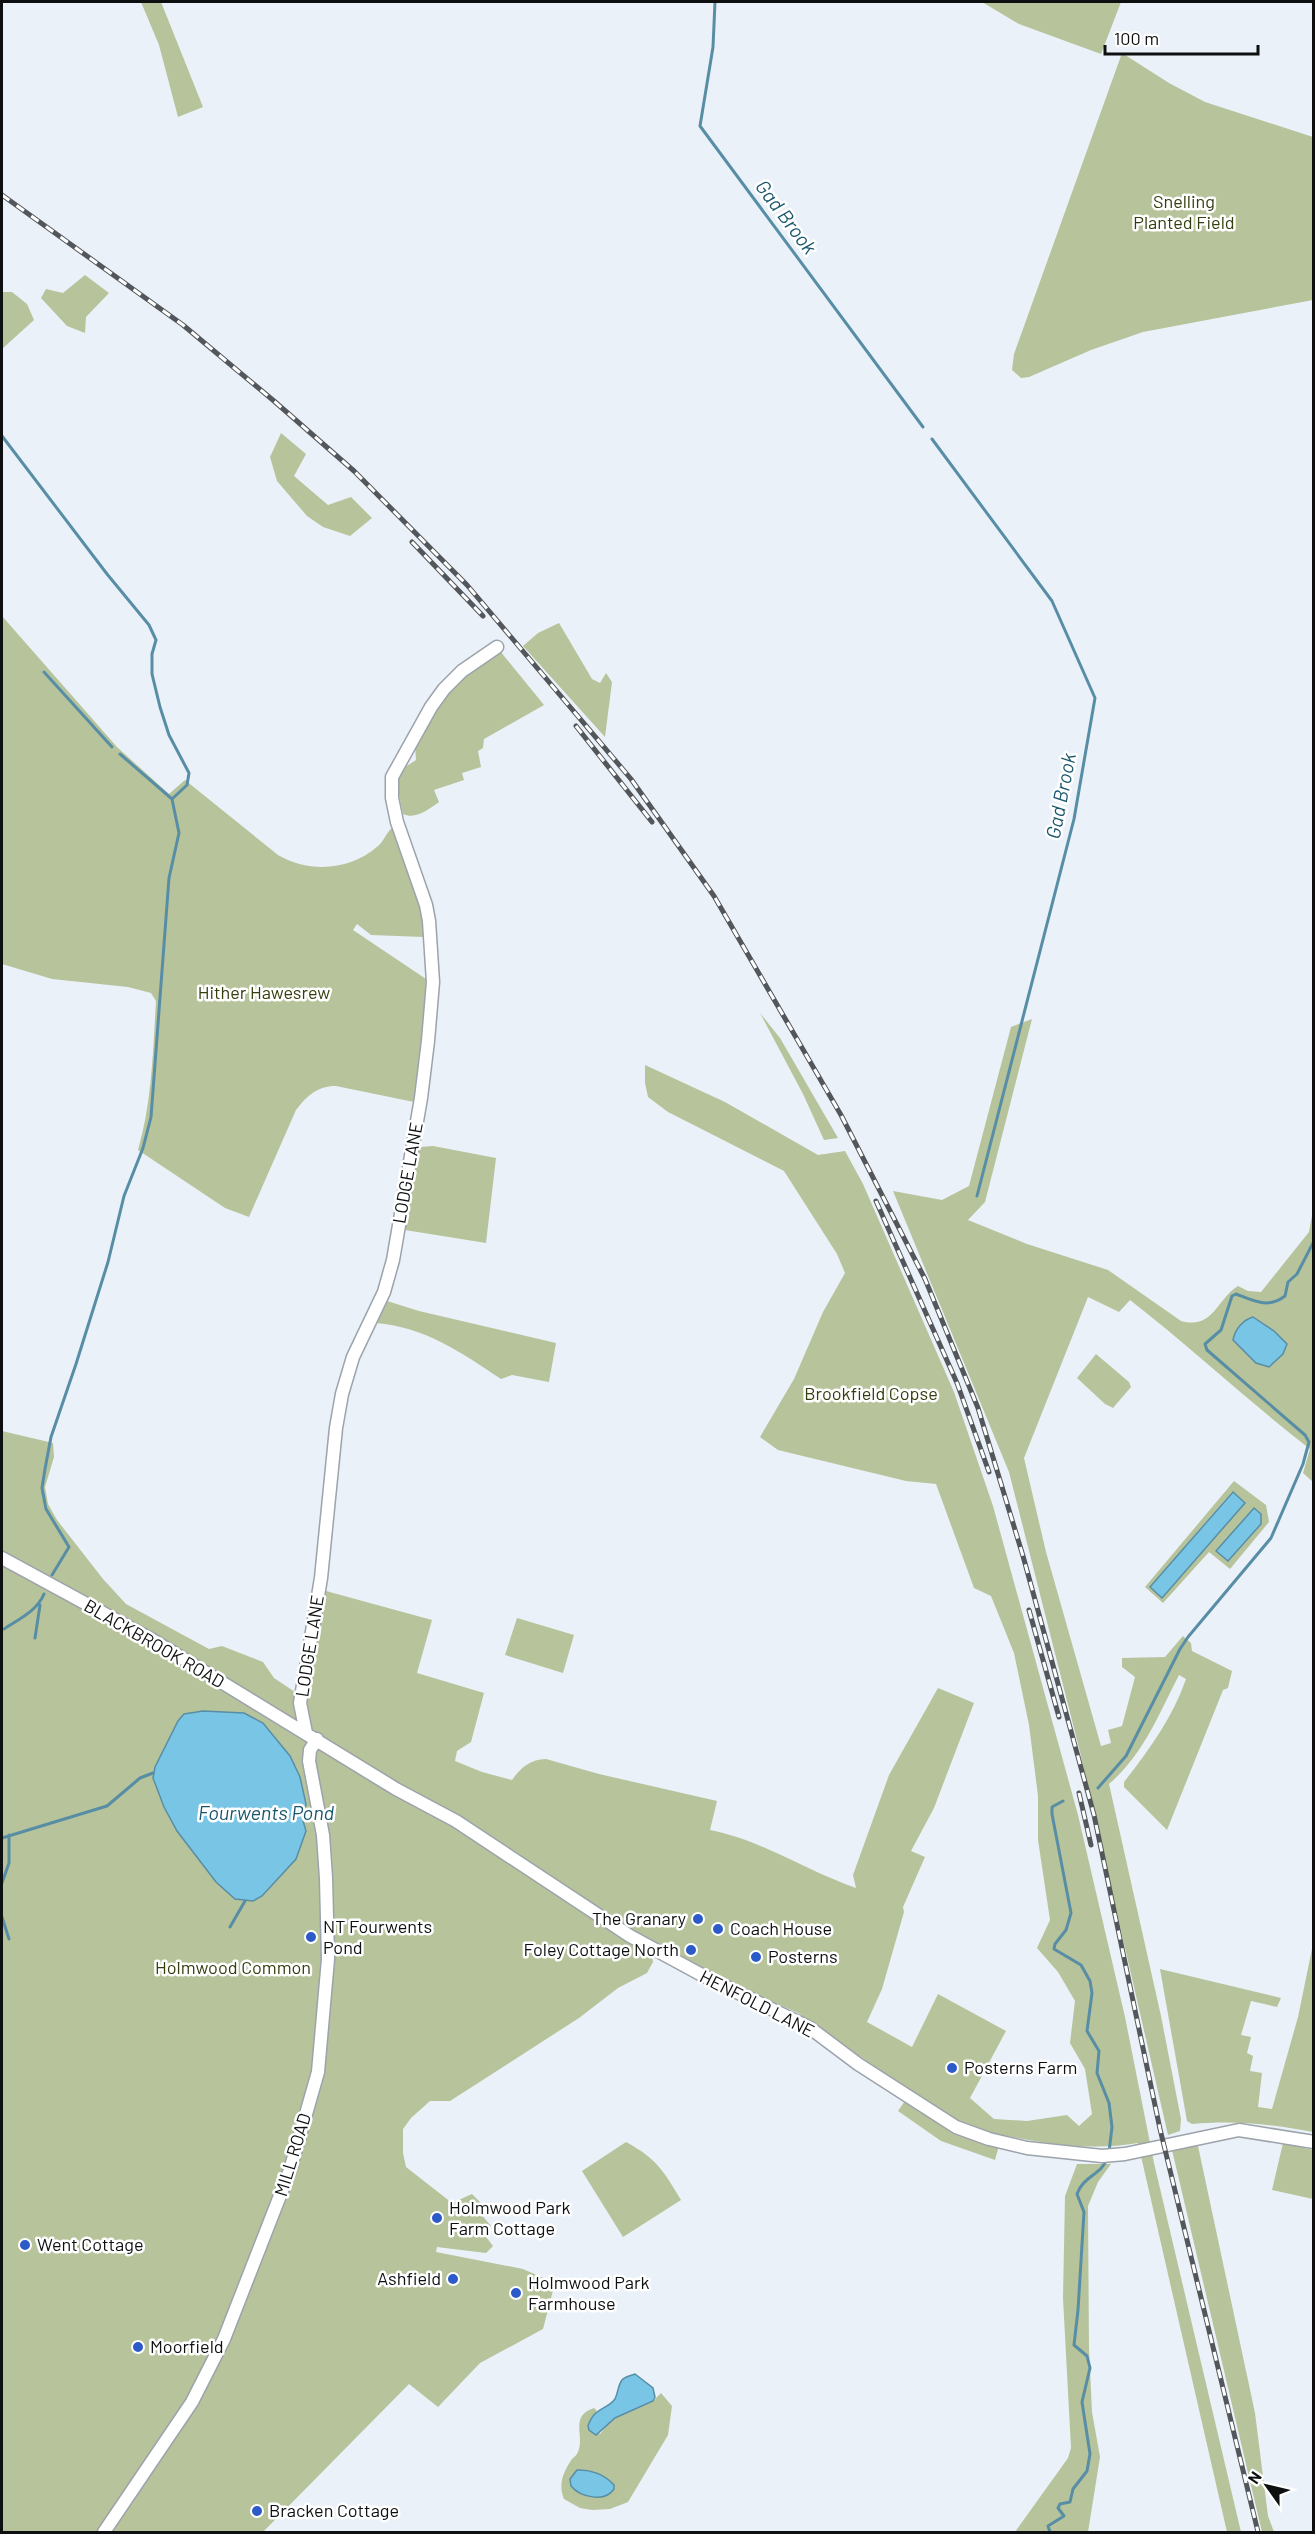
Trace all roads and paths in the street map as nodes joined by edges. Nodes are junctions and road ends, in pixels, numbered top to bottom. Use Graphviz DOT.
graph roads {
  1 [pos="497,647"];
  2 [pos="2,1558"];
  3 [pos="300,1703"];
  4 [pos="278,1716"];
  5 [pos="311,1736"];
  6 [pos="1314,2142"];
  7 [pos="104,2532"];
  1 -- 3 [label="street, LODGE LANE"];
  2 -- 4 [label="street, BLACKBROOK ROAD"];
  3 -- 4 [label="street"];
  3 -- 5 [label="street, LODGE LANE"];
  4 -- 5 [label="street, BLACKBROOK ROAD"];
  5 -- 6 [label="street, HENFOLD LANE"];
  5 -- 7 [label="street, MILL ROAD"];
}
